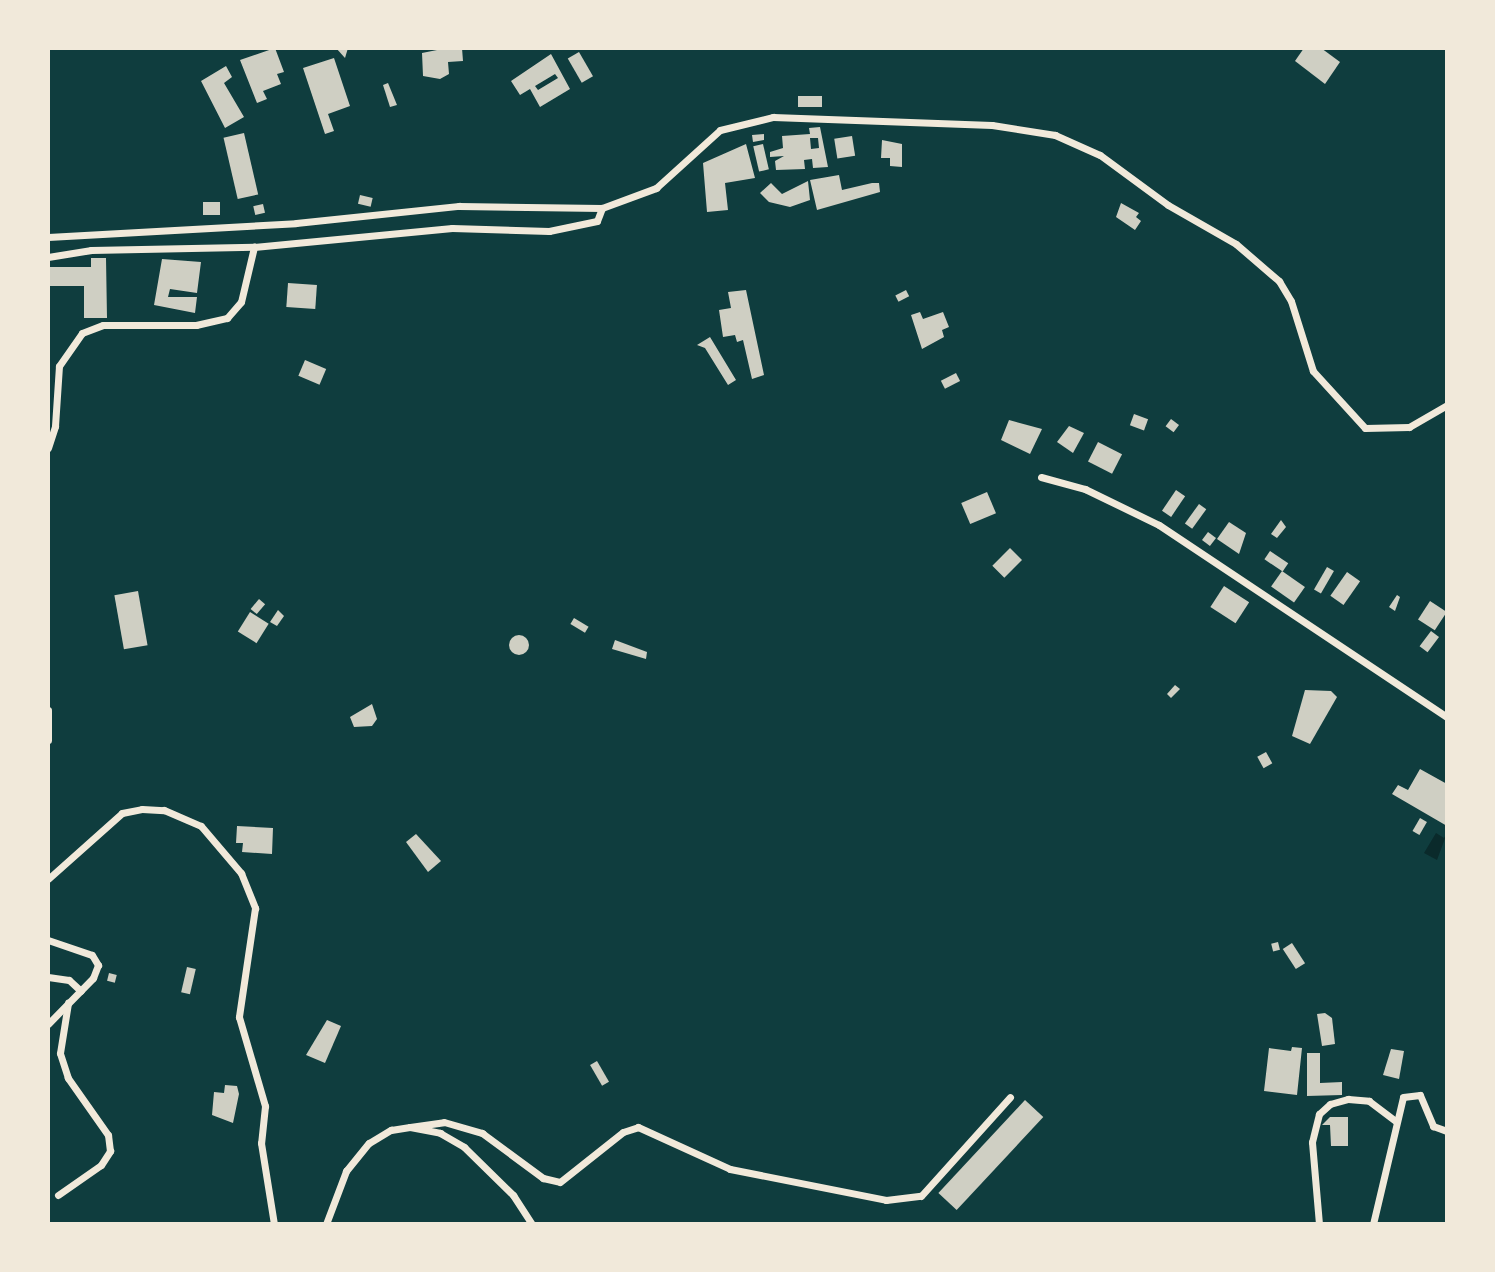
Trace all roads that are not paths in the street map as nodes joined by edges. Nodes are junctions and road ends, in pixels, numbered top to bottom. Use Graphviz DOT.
graph roads {
  1 [pos="602,208"];
  2 [pos="48,237"];
  3 [pos="254,247"];
  4 [pos="48,257"];
  5 [pos="1447,405"];
  6 [pos="48,448"];
  7 [pos="1041,477"];
  8 [pos="48,710"];
  9 [pos="1447,717"];
  10 [pos="48,740"];
  11 [pos="48,879"];
  12 [pos="48,940"];
  13 [pos="48,977"];
  14 [pos="81,991"];
  15 [pos="68,1003"];
  16 [pos="48,1024"];
  17 [pos="1010,1097"];
  18 [pos="1396,1121"];
  19 [pos="410,1127"];
  20 [pos="1447,1131"];
  21 [pos="58,1195"];
  22 [pos="274,1224"];
  23 [pos="326,1224"];
  24 [pos="532,1224"];
  25 [pos="1319,1224"];
  26 [pos="1373,1224"];
  1 -- 2 [label="street"];
  1 -- 3 [label="street"];
  1 -- 5 [label="street"];
  3 -- 4 [label="street"];
  3 -- 6 [label="street"];
  7 -- 9 [label="street"];
  8 -- 10 [label="street"];
  11 -- 22 [label="street"];
  12 -- 14 [label="street"];
  13 -- 14 [label="street"];
  14 -- 15 [label="street"];
  15 -- 16 [label="street"];
  15 -- 21 [label="street"];
  17 -- 19 [label="street"];
  18 -- 20 [label="street"];
  18 -- 25 [label="street"];
  18 -- 26 [label="street"];
  19 -- 23 [label="street"];
  19 -- 24 [label="street"];
}
